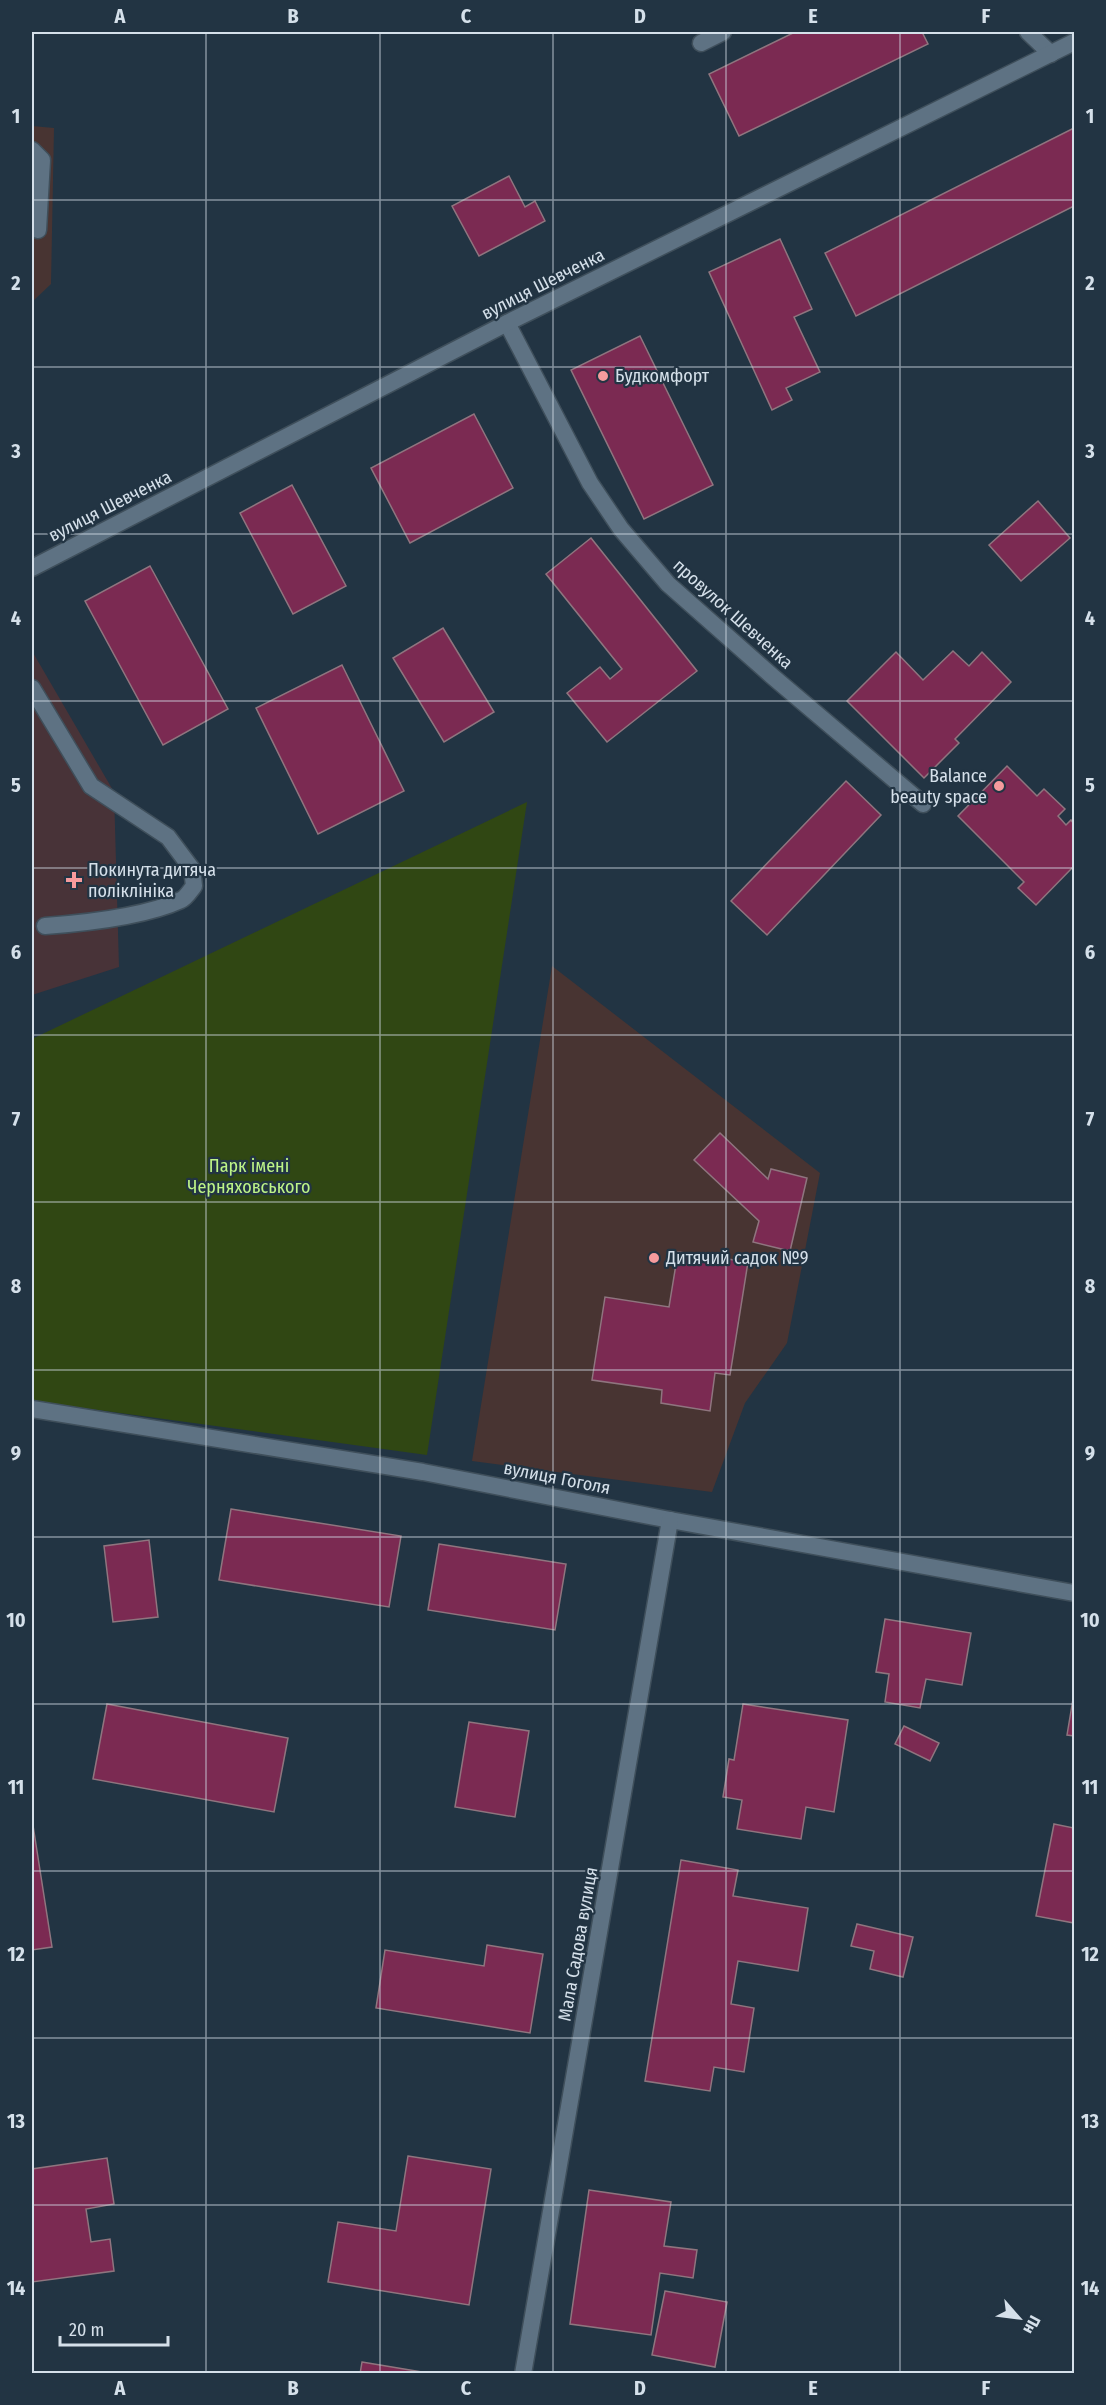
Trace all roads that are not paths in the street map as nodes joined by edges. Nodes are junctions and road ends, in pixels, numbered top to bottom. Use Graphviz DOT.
graph roads {
  1 [pos="723,32"];
  2 [pos="1028,32"];
  3 [pos="1074,42"];
  4 [pos="701,43"];
  5 [pos="1051,54"];
  6 [pos="32,150"];
  7 [pos="38,230"];
  8 [pos="507,323"];
  9 [pos="32,568"];
  10 [pos="32,688"];
  11 [pos="923,804"];
  12 [pos="45,926"];
  13 [pos="32,1409"];
  14 [pos="670,1520"];
  15 [pos="1074,1593"];
  16 [pos="524,2373"];
  1 -- 4 [label="street"];
  2 -- 5 [label="street"];
  3 -- 5 [label="street, вулиця Шевченка"];
  5 -- 8 [label="street, вулиця Шевченка"];
  6 -- 7 [label="street"];
  8 -- 9 [label="street, вулиця Шевченка"];
  8 -- 11 [label="street, провулок Шевченка"];
  10 -- 12 [label="street"];
  13 -- 14 [label="street, вулиця Гоголя"];
  14 -- 15 [label="street, вулиця Гоголя"];
  14 -- 16 [label="street, Мала Садова вулиця"];
}
